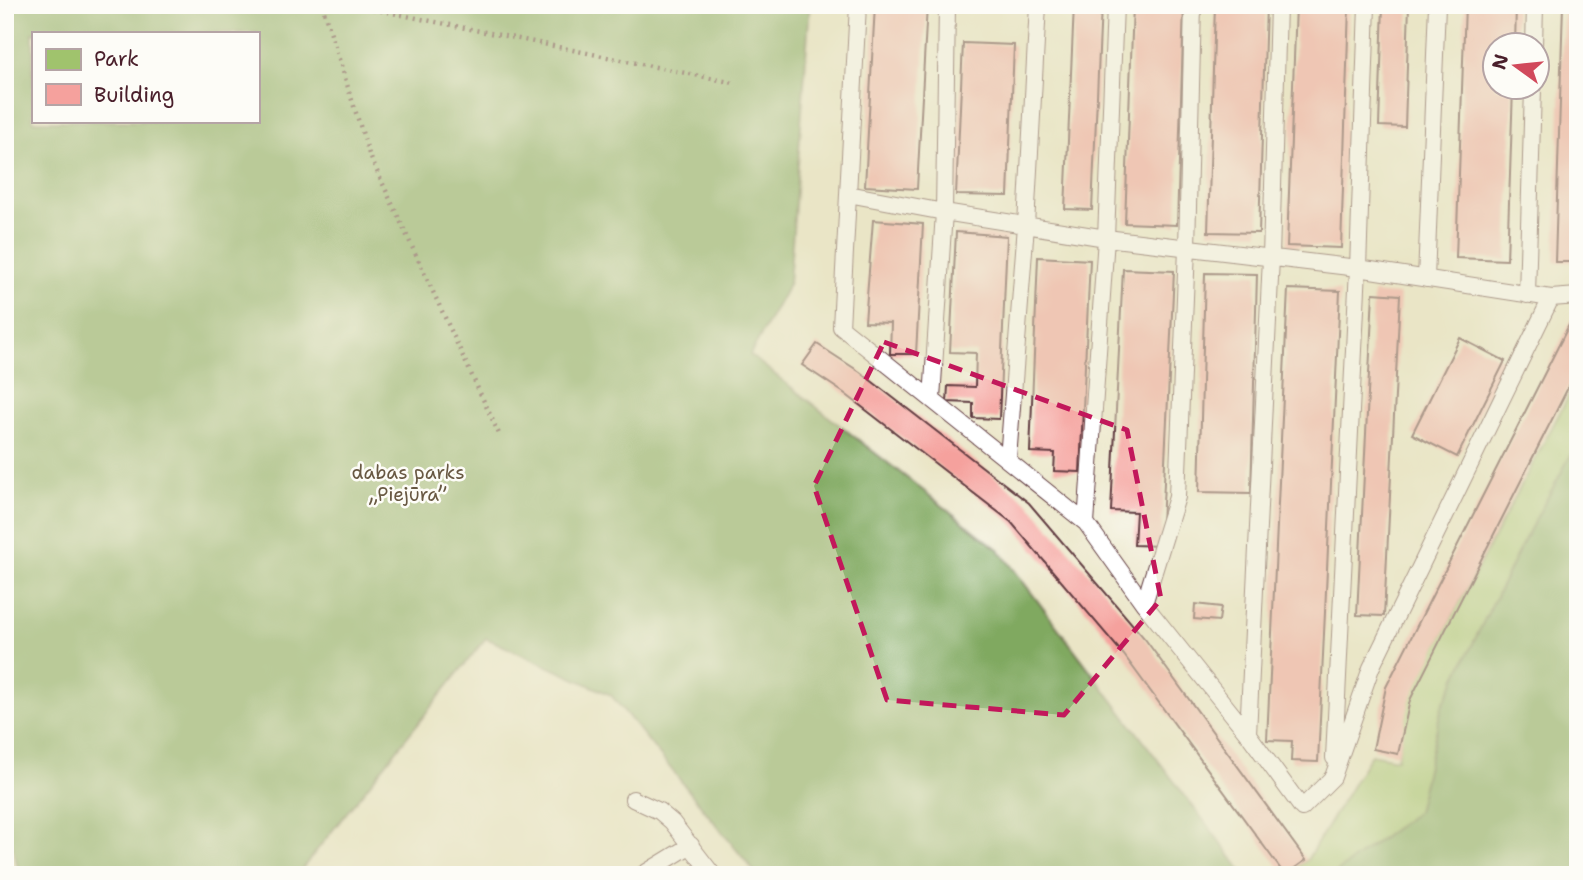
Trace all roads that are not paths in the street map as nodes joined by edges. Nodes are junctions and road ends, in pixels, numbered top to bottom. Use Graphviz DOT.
graph roads {
  1 [pos="858,5"];
  2 [pos="947,5"];
  3 [pos="1038,5"];
  4 [pos="1115,5"];
  5 [pos="1193,5"];
  6 [pos="1278,5"];
  7 [pos="1367,5"];
  8 [pos="1437,5"];
  9 [pos="1535,5"];
  10 [pos="1534,32"];
  11 [pos="1533,102"];
  12 [pos="848,194"];
  13 [pos="944,212"];
  14 [pos="1026,225"];
  15 [pos="1106,238"];
  16 [pos="1187,248"];
  17 [pos="1271,258"];
  18 [pos="1358,268"];
  19 [pos="1426,279"];
  20 [pos="1527,295"];
  21 [pos="1578,296"];
  22 [pos="1551,298"];
  23 [pos="932,399"];
  24 [pos="1008,459"];
  25 [pos="1086,523"];
  26 [pos="1144,604"];
  27 [pos="1248,734"];
  28 [pos="1333,776"];
  29 [pos="633,799"];
  30 [pos="691,845"];
  31 [pos="642,875"];
  32 [pos="713,875"];
  1 -- 12 [label="lane"];
  2 -- 13 [label="lane"];
  3 -- 14 [label="lane"];
  4 -- 15 [label="lane"];
  5 -- 16 [label="lane"];
  6 -- 17 [label="lane"];
  7 -- 18 [label="lane"];
  8 -- 19 [label="lane"];
  9 -- 10 [label="lane"];
  11 -- 20 [label="lane"];
  12 -- 13 [label="lane"];
  12 -- 23 [label="lane"];
  13 -- 14 [label="lane"];
  13 -- 23 [label="lane"];
  14 -- 15 [label="lane"];
  14 -- 24 [label="lane"];
  15 -- 16 [label="lane"];
  15 -- 25 [label="lane"];
  16 -- 17 [label="lane"];
  16 -- 26 [label="lane"];
  17 -- 18 [label="lane"];
  17 -- 27 [label="lane"];
  18 -- 19 [label="lane"];
  18 -- 28 [label="lane"];
  19 -- 20 [label="lane"];
  20 -- 22 [label="lane"];
  21 -- 22 [label="lane"];
  22 -- 28 [label="lane"];
  23 -- 24 [label="lane"];
  24 -- 25 [label="lane"];
  25 -- 26 [label="lane"];
  26 -- 27 [label="lane"];
  27 -- 28 [label="lane"];
  29 -- 30 [label="lane"];
  30 -- 31 [label="lane"];
  30 -- 32 [label="lane"];
}
